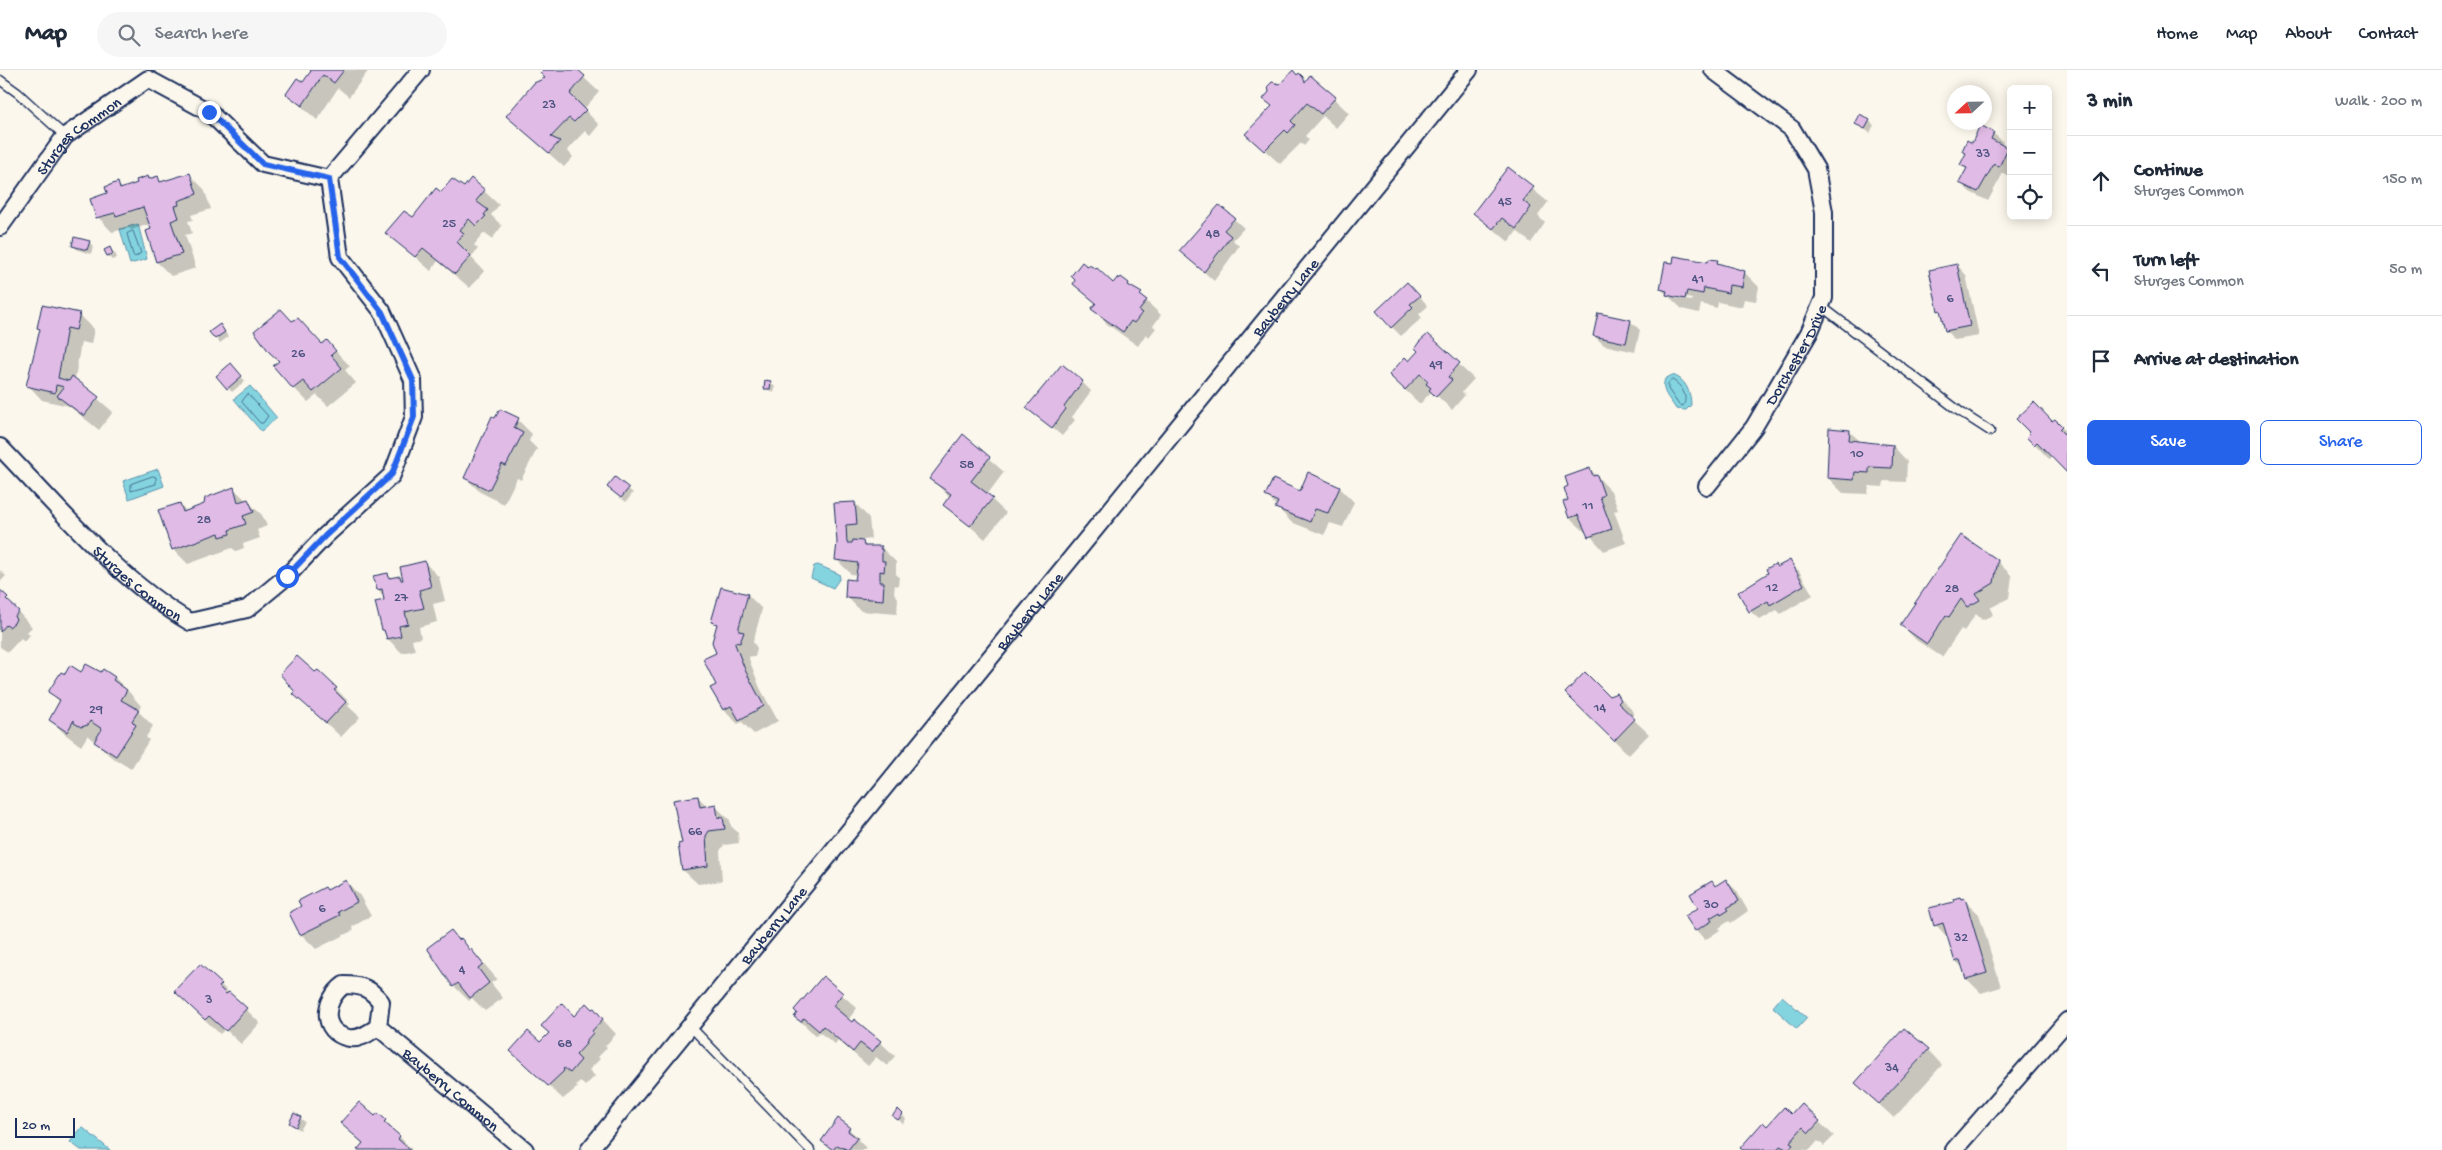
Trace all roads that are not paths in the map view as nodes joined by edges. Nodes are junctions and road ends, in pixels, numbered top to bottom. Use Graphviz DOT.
graph roads {
  1 [pos="421,70"];
  2 [pos="1469,70"];
  3 [pos="1713,70"];
  4 [pos="0,80"];
  5 [pos="65,136"];
  6 [pos="329,179"];
  7 [pos="0,227"];
  8 [pos="1821,306"];
  9 [pos="1990,431"];
  10 [pos="0,448"];
  11 [pos="1707,486"];
  12 [pos="2067,1021"];
  13 [pos="690,1026"];
  14 [pos="378,1027"];
  15 [pos="525,1150"];
  16 [pos="589,1150"];
  17 [pos="810,1150"];
  18 [pos="1954,1150"];
  1 -- 6 [label="street"];
  2 -- 13 [label="street, Bayberry Lane"];
  3 -- 8 [label="street, Dorchester Drive"];
  4 -- 5 [label="lane"];
  5 -- 6 [label="street, Sturges Common"];
  5 -- 7 [label="street, Sturges Common"];
  6 -- 10 [label="street, Sturges Common"];
  8 -- 9 [label="lane"];
  8 -- 11 [label="street, Dorchester Drive"];
  12 -- 18 [label="street"];
  13 -- 16 [label="street, Bayberry Lane"];
  13 -- 17 [label="lane"];
  14 -- 15 [label="street, Bayberry Common"];
}
